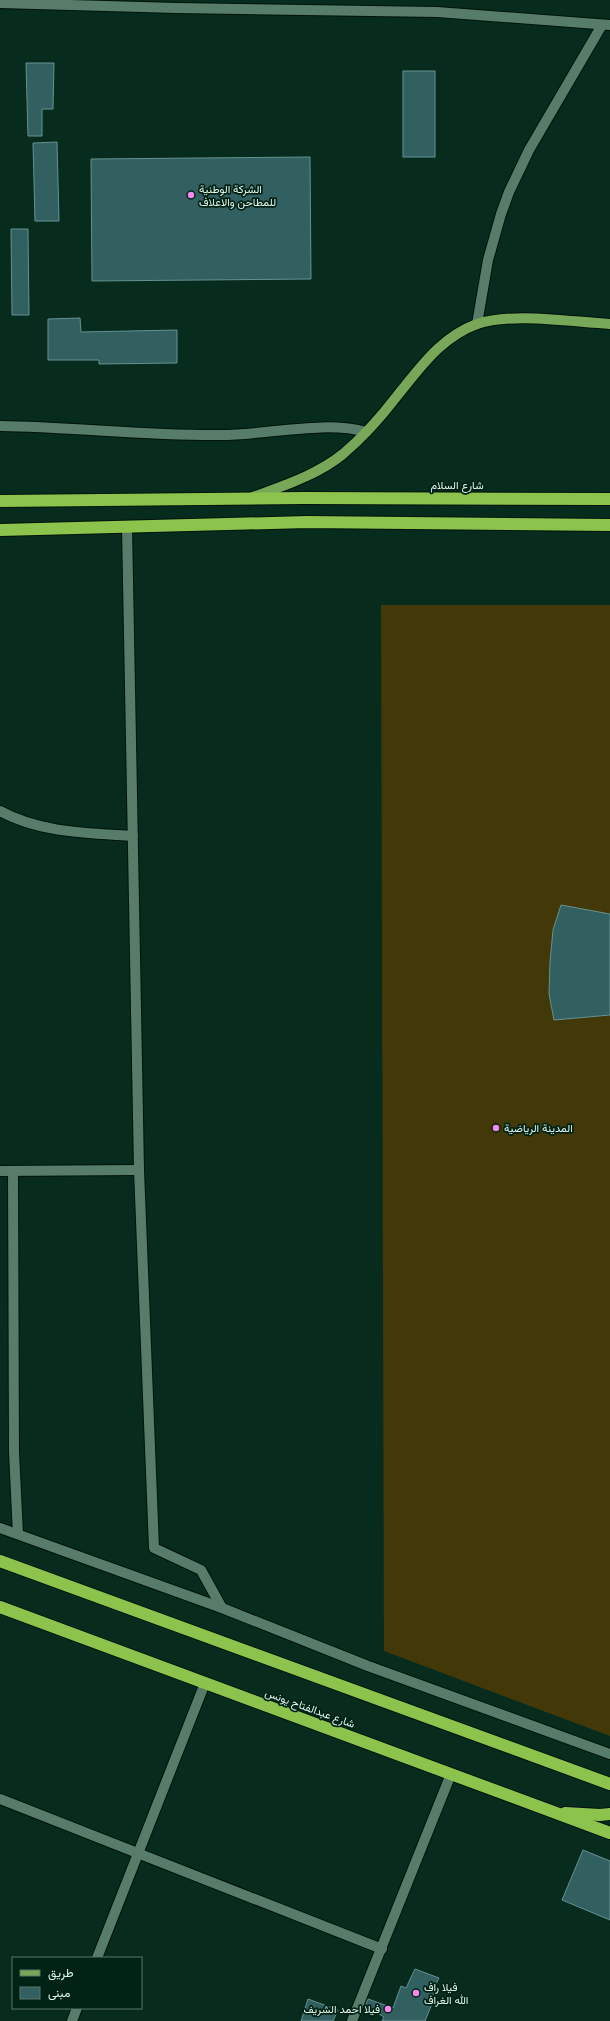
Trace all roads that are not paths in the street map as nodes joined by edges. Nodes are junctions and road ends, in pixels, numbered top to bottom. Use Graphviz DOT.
graph roads {
  1 [pos="0,3"];
  2 [pos="606,25"];
  3 [pos="477,324"];
  4 [pos="610,324"];
  5 [pos="0,426"];
  6 [pos="366,432"];
  7 [pos="250,498"];
  8 [pos="610,499"];
  9 [pos="0,501"];
  10 [pos="610,525"];
  11 [pos="127,527"];
  12 [pos="0,530"];
  13 [pos="0,811"];
  14 [pos="133,836"];
  15 [pos="139,1170"];
  16 [pos="0,1171"];
  17 [pos="13,1171"];
  18 [pos="0,1528"];
  19 [pos="18,1534"];
  20 [pos="0,1561"];
  21 [pos="0,1608"];
  22 [pos="222,1608"];
  23 [pos="205,1683"];
  24 [pos="610,1754"];
  25 [pos="451,1774"];
  26 [pos="595,1778"];
  27 [pos="610,1784"];
  28 [pos="610,1794"];
  29 [pos="0,1799"];
  30 [pos="558,1814"];
  31 [pos="610,1814"];
  32 [pos="610,1833"];
  33 [pos="139,1853"];
  34 [pos="382,1949"];
  35 [pos="97,1957"];
  36 [pos="78,2009"];
  37 [pos="72,2021"];
  38 [pos="352,2021"];
  1 -- 2 [label="street"];
  2 -- 3 [label="street"];
  3 -- 4 [label="main road"];
  3 -- 6 [label="main road"];
  5 -- 6 [label="street"];
  6 -- 7 [label="main road"];
  7 -- 8 [label="highway, شارع السلام"];
  7 -- 9 [label="highway, شارع السلام"];
  10 -- 11 [label="highway"];
  11 -- 12 [label="highway"];
  11 -- 14 [label="street"];
  13 -- 14 [label="street"];
  14 -- 15 [label="street"];
  15 -- 17 [label="street"];
  15 -- 22 [label="street"];
  16 -- 17 [label="street"];
  17 -- 19 [label="street"];
  18 -- 19 [label="street"];
  19 -- 22 [label="street"];
  20 -- 26 [label="highway"];
  21 -- 23 [label="highway, شارع عبدالفتاح يونس"];
  22 -- 24 [label="street"];
  23 -- 25 [label="highway, شارع عبدالفتاح يونس"];
  23 -- 33 [label="street"];
  25 -- 30 [label="highway, شارع عبدالفتاح يونس"];
  25 -- 34 [label="street"];
  26 -- 27 [label="highway"];
  26 -- 28 [label="highway"];
  29 -- 33 [label="street"];
  30 -- 31 [label="highway"];
  30 -- 32 [label="highway, شارع عبدالفتاح يونس"];
  33 -- 34 [label="street"];
  33 -- 35 [label="street"];
  34 -- 38 [label="street"];
  36 -- 37 [label="street"];
}
